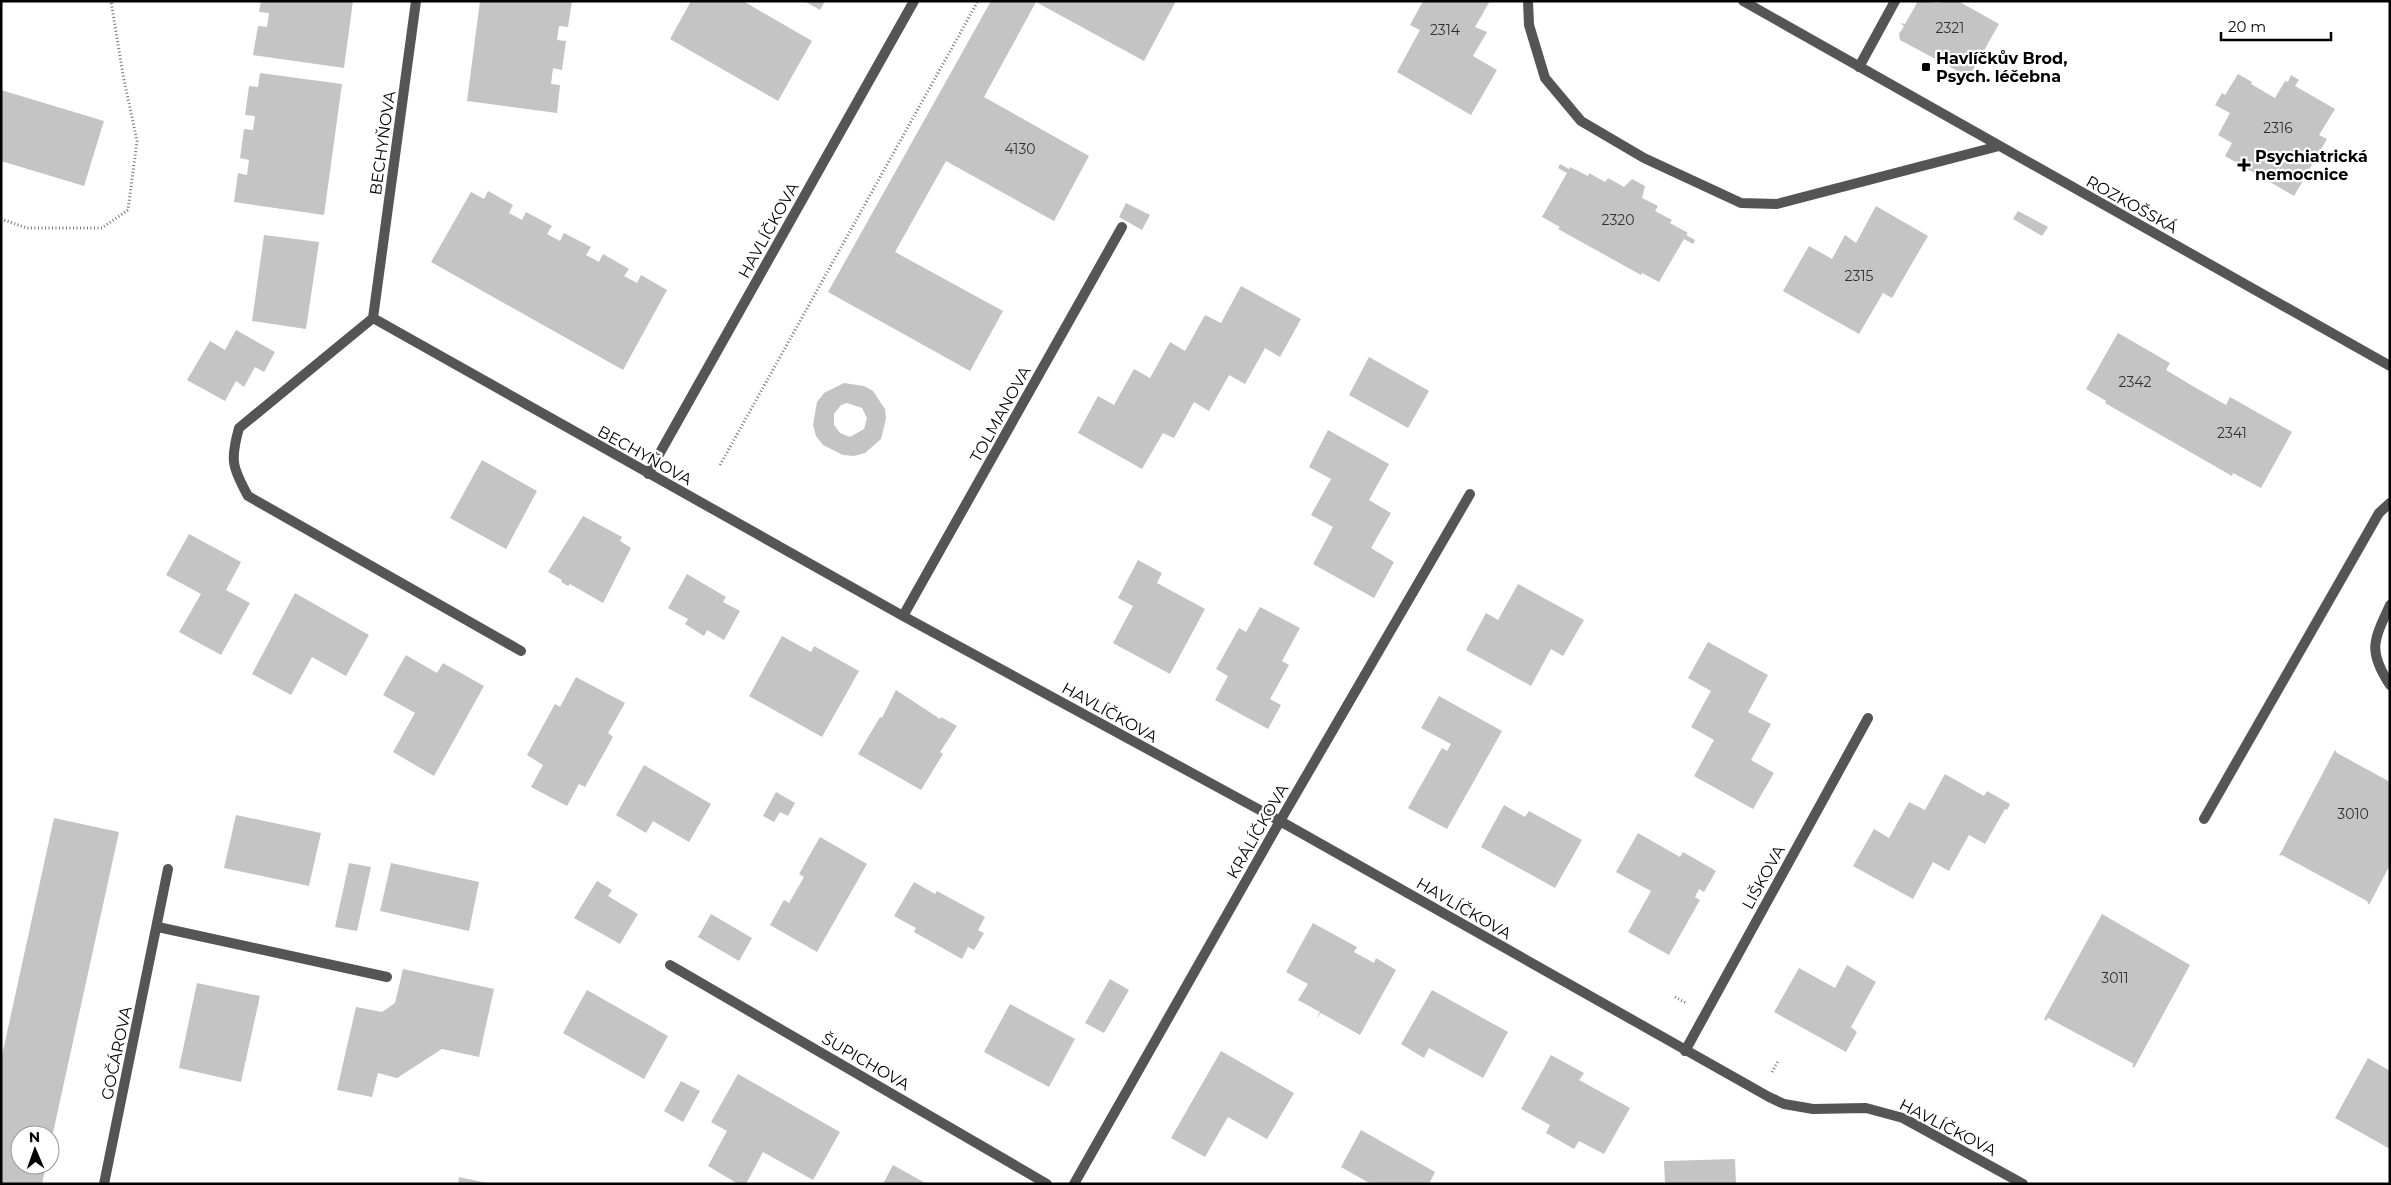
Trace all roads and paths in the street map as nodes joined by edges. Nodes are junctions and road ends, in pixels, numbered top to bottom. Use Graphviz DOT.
graph roads {
  1 [pos="111,1"];
  2 [pos="416,1"];
  3 [pos="914,1"];
  4 [pos="978,1"];
  5 [pos="1528,1"];
  6 [pos="1744,1"];
  7 [pos="1894,1"];
  8 [pos="1859,67"];
  9 [pos="1999,146"];
  10 [pos="1,220"];
  11 [pos="1122,227"];
  12 [pos="373,318"];
  13 [pos="2390,366"];
  14 [pos="720,465"];
  15 [pos="648,474"];
  16 [pos="1470,494"];
  17 [pos="2390,503"];
  18 [pos="2390,604"];
  19 [pos="904,616"];
  20 [pos="521,651"];
  21 [pos="2390,685"];
  22 [pos="1868,718"];
  23 [pos="2204,819"];
  24 [pos="1280,821"];
  25 [pos="168,868"];
  26 [pos="158,928"];
  27 [pos="670,965"];
  28 [pos="387,977"];
  29 [pos="1685,1051"];
  30 [pos="104,1184"];
  31 [pos="1046,1184"];
  32 [pos="1074,1184"];
  33 [pos="2023,1184"];
  1 -- 10 [label="path"];
  2 -- 12 [label="street, BECHYŇOVA"];
  3 -- 15 [label="street, HAVLÍČKOVA"];
  4 -- 14 [label="path"];
  5 -- 9 [label="street"];
  6 -- 8 [label="street, ROZKOŠSKÁ"];
  7 -- 8 [label="street"];
  8 -- 9 [label="street, ROZKOŠSKÁ"];
  9 -- 13 [label="street, ROZKOŠSKÁ"];
  11 -- 19 [label="street, TOLMANOVA"];
  12 -- 15 [label="street, BECHYŇOVA"];
  12 -- 20 [label="street"];
  15 -- 19 [label="street, BECHYŇOVA"];
  16 -- 24 [label="street, KRÁLÍČKOVA"];
  17 -- 23 [label="street"];
  18 -- 21 [label="street"];
  19 -- 24 [label="street, HAVLÍČKOVA"];
  22 -- 29 [label="street, LIŠKOVA"];
  24 -- 29 [label="street, HAVLÍČKOVA"];
  24 -- 32 [label="street, KRÁLÍČKOVA"];
  25 -- 26 [label="street, GOČÁROVA"];
  26 -- 28 [label="street"];
  26 -- 30 [label="street, GOČÁROVA"];
  27 -- 31 [label="street, ŠUPICHOVA"];
  29 -- 33 [label="street, HAVLÍČKOVA"];
}
